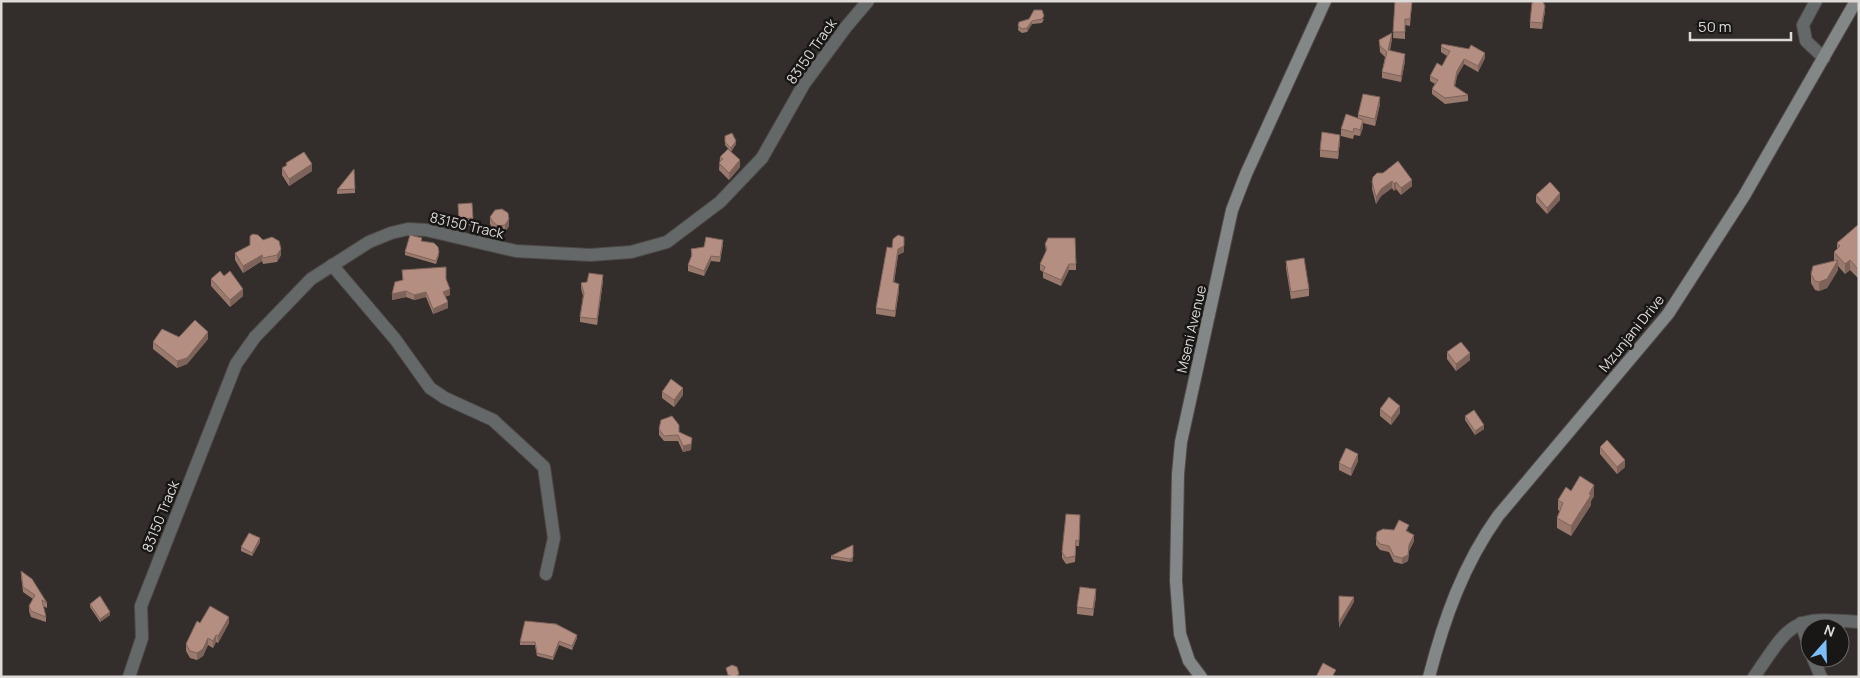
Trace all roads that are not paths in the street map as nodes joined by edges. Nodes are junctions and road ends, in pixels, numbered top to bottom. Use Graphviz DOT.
graph roads {
  1 [pos="868,1"];
  2 [pos="1325,1"];
  3 [pos="1816,1"];
  4 [pos="1856,1"];
  5 [pos="1824,58"];
  6 [pos="332,265"];
  7 [pos="546,574"];
  8 [pos="1800,624"];
  9 [pos="129,677"];
  10 [pos="1201,677"];
  11 [pos="1429,677"];
  12 [pos="1754,677"];
  1 -- 6 [label="street, 83150 Track"];
  2 -- 10 [label="main road, Mseni Avenue"];
  3 -- 5 [label="street"];
  4 -- 5 [label="main road, Mzunjani Drive"];
  5 -- 11 [label="main road, Mzunjani Drive"];
  6 -- 7 [label="street"];
  6 -- 9 [label="street, 83150 Track"];
  8 -- 12 [label="street"];
}
